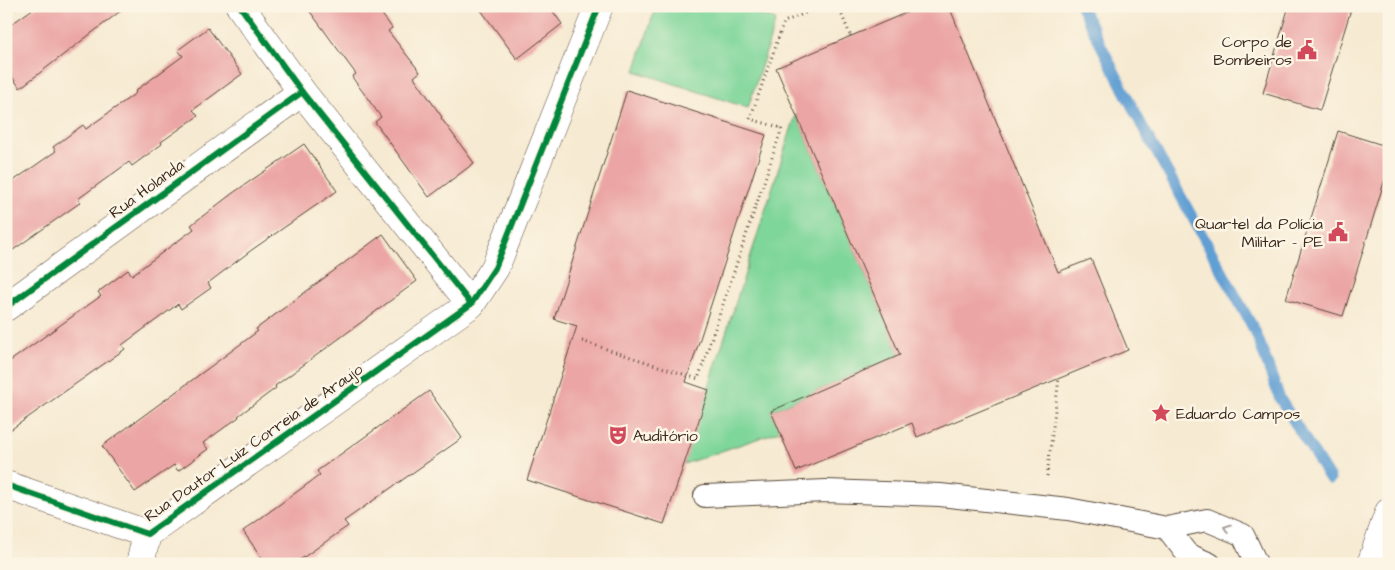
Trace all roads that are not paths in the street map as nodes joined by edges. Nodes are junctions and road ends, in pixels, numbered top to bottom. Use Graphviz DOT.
graph roads {
  1 [pos="240,6"];
  2 [pos="597,8"];
  3 [pos="302,92"];
  4 [pos="472,304"];
  5 [pos="6,307"];
  6 [pos="6,485"];
  7 [pos="705,496"];
  8 [pos="1389,512"];
  9 [pos="1167,528"];
  10 [pos="147,534"];
  11 [pos="140,564"];
  12 [pos="1210,564"];
  13 [pos="1255,564"];
  14 [pos="1371,564"];
  1 -- 3 [label="street"];
  2 -- 4 [label="street, Rua Doutor Luiz Correia de Araujo"];
  3 -- 4 [label="street"];
  3 -- 5 [label="street, Rua Holanda"];
  4 -- 10 [label="street, Rua Doutor Luiz Correia de Araujo"];
  6 -- 10 [label="street, Rua Doutor Luiz Correia de Araujo"];
  7 -- 9 [label="lane"];
  8 -- 14 [label="street"];
  9 -- 12 [label="lane"];
  13 -- 9 [label="lane, one-way"];
  10 -- 11 [label="street"];
}
